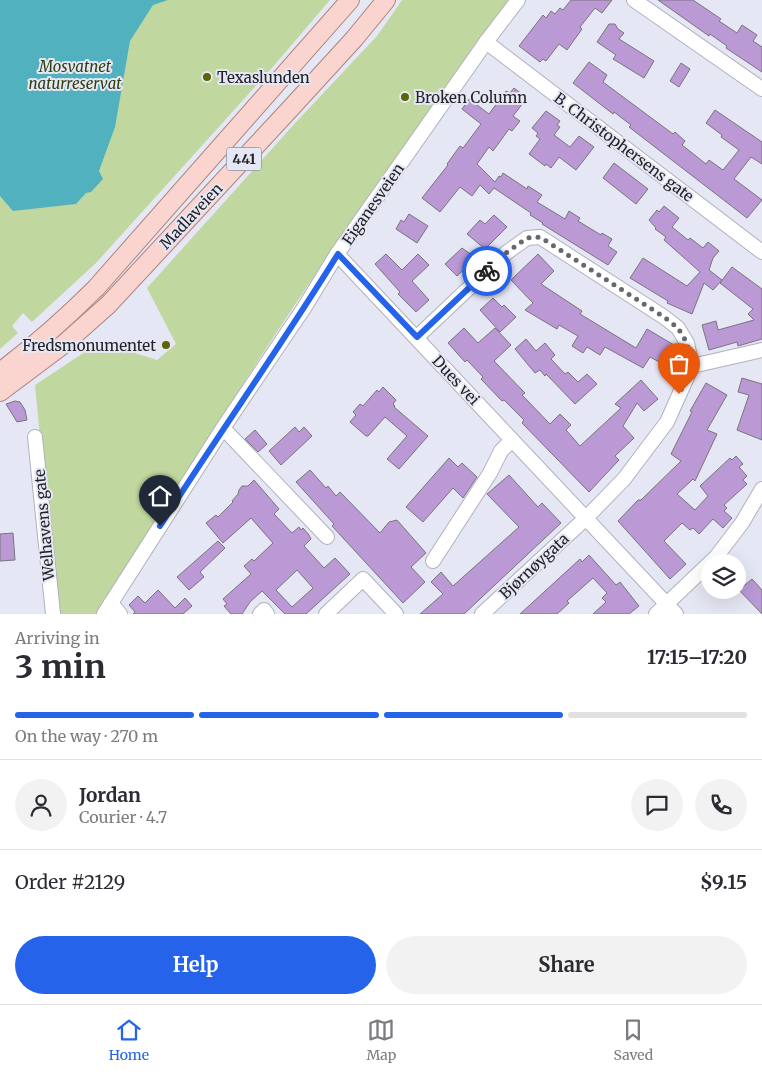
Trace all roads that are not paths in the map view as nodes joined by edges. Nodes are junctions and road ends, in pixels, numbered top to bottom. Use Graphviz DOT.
graph roads {
  1 [pos="350,0"];
  2 [pos="386,0"];
  3 [pos="518,0"];
  4 [pos="634,0"];
  5 [pos="486,42"];
  6 [pos="762,89"];
  7 [pos="762,252"];
  8 [pos="338,254"];
  9 [pos="417,337"];
  10 [pos="762,350"];
  11 [pos="692,366"];
  12 [pos="0,372"];
  13 [pos="0,392"];
  14 [pos="223,428"];
  15 [pos="35,437"];
  16 [pos="512,440"];
  17 [pos="762,489"];
  18 [pos="586,518"];
  19 [pos="327,537"];
  20 [pos="432,562"];
  21 [pos="671,609"];
  22 [pos="112,610"];
  23 [pos="53,614"];
  24 [pos="260,614"];
  25 [pos="267,614"];
  26 [pos="326,614"];
  27 [pos="396,614"];
  28 [pos="482,614"];
  29 [pos="656,614"];
  1 -- 12 [label="main road, Madlaveien / 441"];
  2 -- 13 [label="main road, Madlaveien / 441"];
  3 -- 5 [label="street, Eiganesveien"];
  4 -- 6 [label="street"];
  5 -- 7 [label="street, B. Christophersens gate"];
  5 -- 8 [label="street, Eiganesveien"];
  8 -- 9 [label="street, Dues vei"];
  8 -- 14 [label="street, Eiganesveien"];
  9 -- 11 [label="street"];
  9 -- 16 [label="street, Dues vei"];
  10 -- 11 [label="street"];
  11 -- 18 [label="street, Bjørnøygata"];
  14 -- 19 [label="street"];
  14 -- 22 [label="street, Eiganesveien"];
  15 -- 23 [label="street, Welhavens gate"];
  16 -- 18 [label="street, Dues vei"];
  16 -- 20 [label="street"];
  17 -- 21 [label="street"];
  18 -- 21 [label="street, Dues vei"];
  18 -- 28 [label="street, Bjørnøygata"];
  21 -- 29 [label="street"];
  24 -- 25 [label="street"];
  26 -- 27 [label="street"];
}
